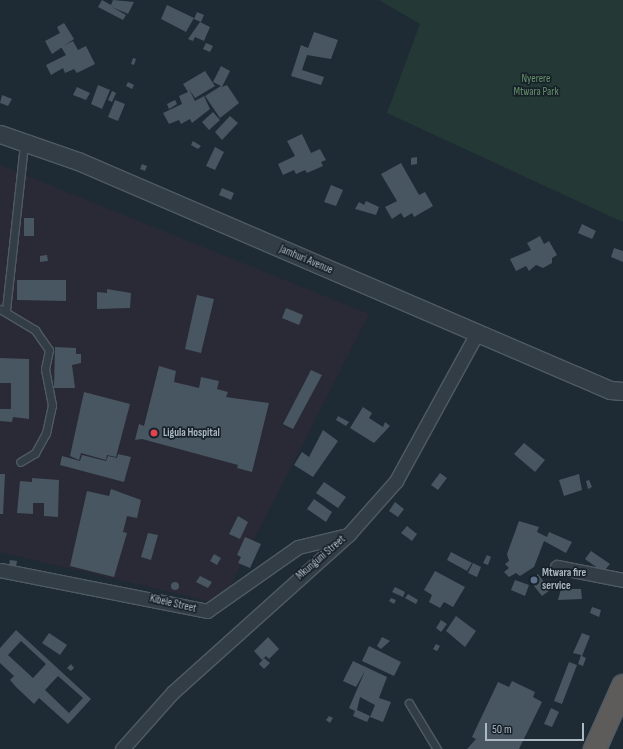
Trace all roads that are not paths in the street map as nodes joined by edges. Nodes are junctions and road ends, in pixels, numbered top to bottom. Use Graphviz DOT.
graph roads {
  1 [pos="0,134"];
  2 [pos="24,144"];
  3 [pos="3,310"];
  4 [pos="477,332"];
  5 [pos="616,391"];
  6 [pos="623,404"];
  7 [pos="20,462"];
  8 [pos="349,534"];
  9 [pos="557,568"];
  10 [pos="0,570"];
  11 [pos="623,580"];
  12 [pos="623,686"];
  13 [pos="409,703"];
  14 [pos="122,749"];
  15 [pos="437,749"];
  16 [pos="595,749"];
  1 -- 2 [label="street, Jamhuri Avenue"];
  2 -- 3 [label="lane"];
  2 -- 4 [label="street, Jamhuri Avenue"];
  3 -- 7 [label="lane"];
  4 -- 5 [label="street, Jamhuri Avenue"];
  4 -- 8 [label="street, Mkunguni Street"];
  5 -- 6 [label="street"];
  8 -- 10 [label="street, Kibele Street"];
  8 -- 14 [label="street, Mkunguni Street"];
  9 -- 11 [label="street"];
  12 -- 16 [label="highway"];
  13 -- 15 [label="lane"];
}
